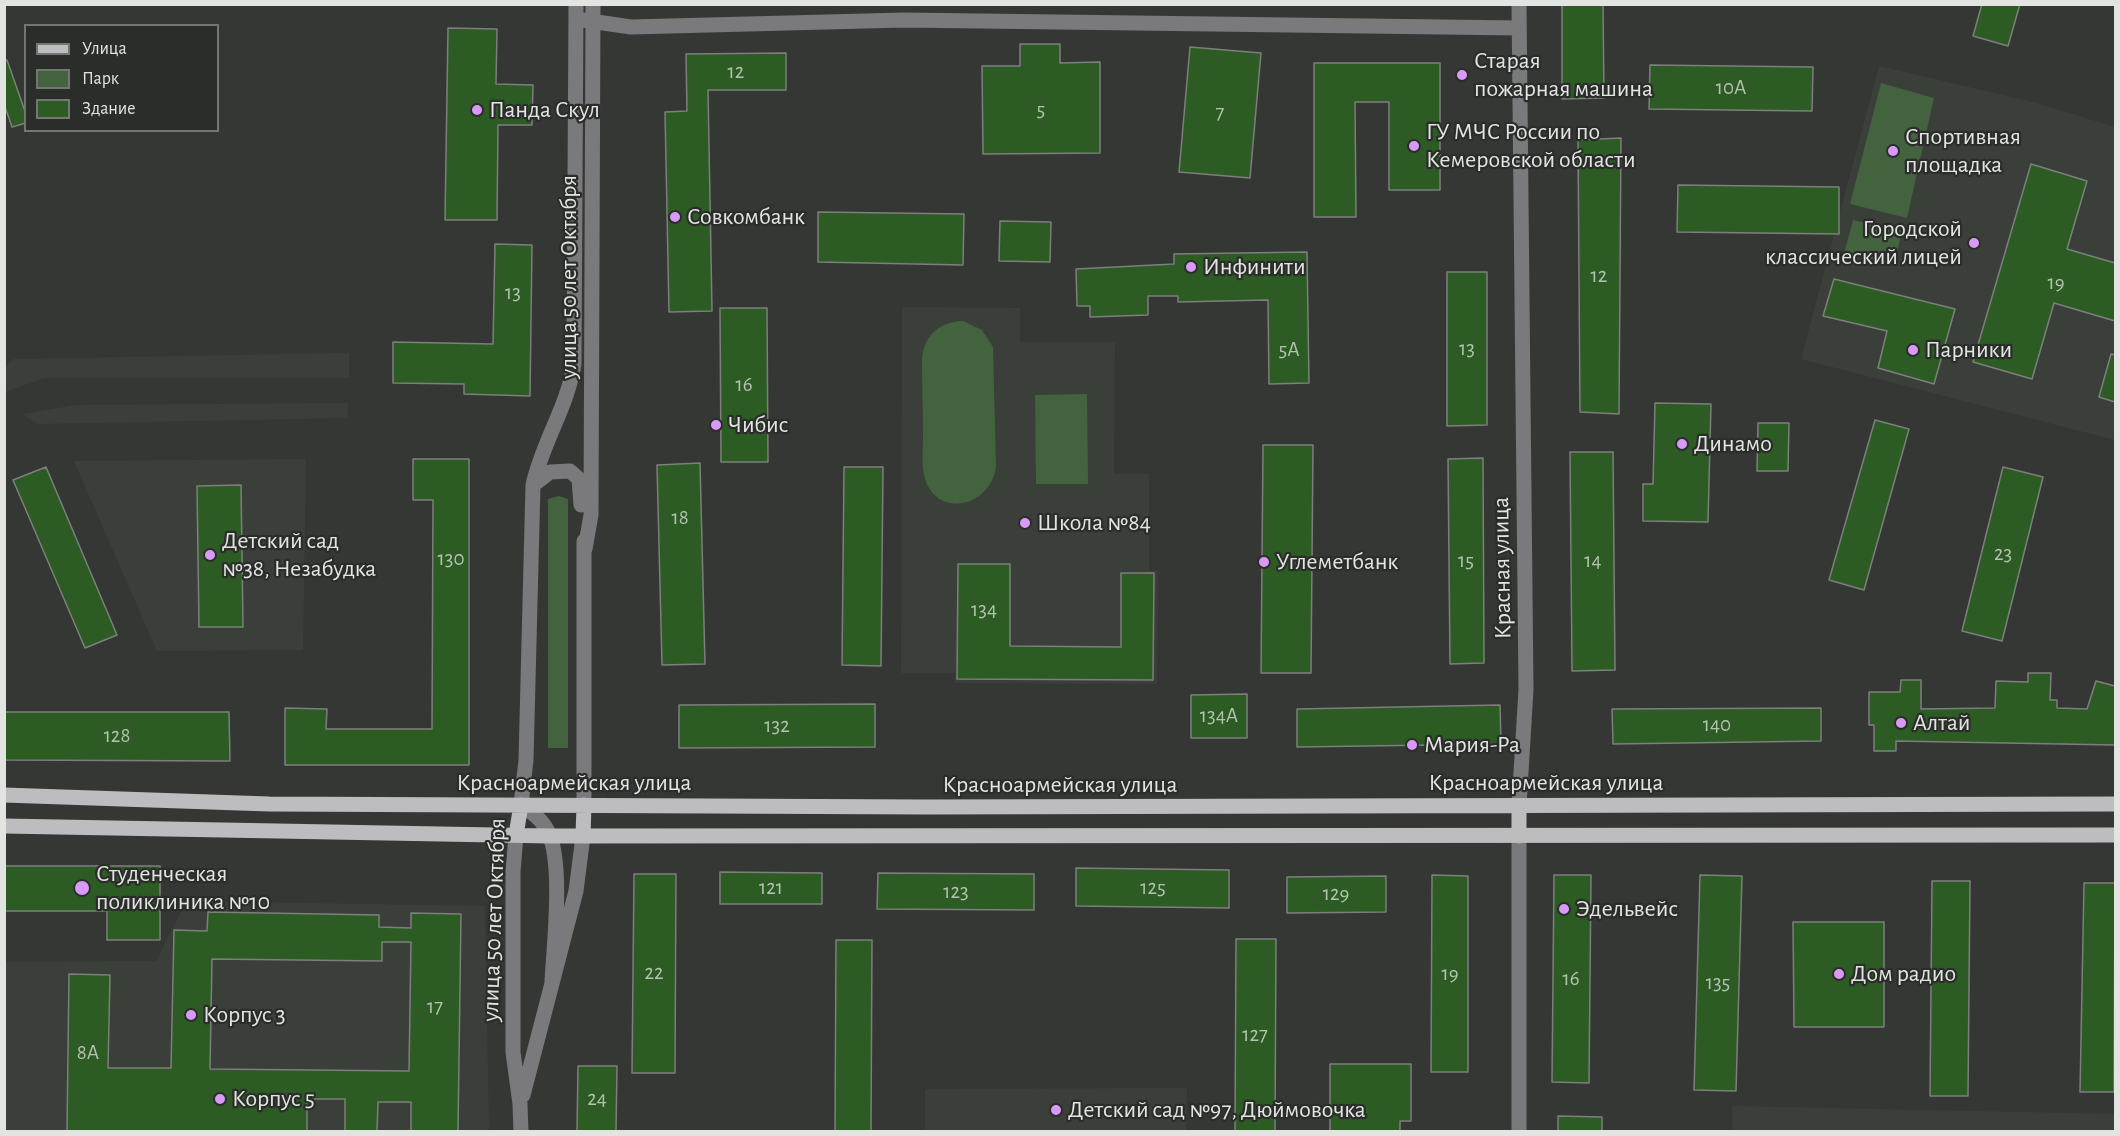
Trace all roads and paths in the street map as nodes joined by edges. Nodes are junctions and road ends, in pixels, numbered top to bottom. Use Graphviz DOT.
graph roads {
  1 [pos="593,4"];
  2 [pos="1519,4"];
  3 [pos="576,12"];
  4 [pos="592,22"];
  5 [pos="1519,28"];
  6 [pos="533,485"];
  7 [pos="585,549"];
  8 [pos="4,795"];
  9 [pos="2115,804"];
  10 [pos="521,805"];
  11 [pos="584,805"];
  12 [pos="1519,806"];
  13 [pos="4,826"];
  14 [pos="2115,835"];
  15 [pos="516,836"];
  16 [pos="550,836"];
  17 [pos="583,836"];
  18 [pos="1519,836"];
  19 [pos="552,981"];
  20 [pos="520,1104"];
  21 [pos="521,1131"];
  22 [pos="1519,1131"];
  1 -- 4 [label="street, улица 50 лет Октября"];
  2 -- 5 [label="street, Красная улица"];
  3 -- 4 [label="street"];
  3 -- 6 [label="street, улица 50 лет Октября"];
  4 -- 5 [label="street"];
  4 -- 7 [label="street, улица 50 лет Октября"];
  5 -- 12 [label="street, Красная улица"];
  6 -- 7 [label="street, улица 50 лет Октября"];
  6 -- 10 [label="street, улица 50 лет Октября"];
  7 -- 11 [label="street, улица 50 лет Октября"];
  8 -- 10 [label="main road, Красноармейская улица"];
  9 -- 12 [label="main road, Красноармейская улица"];
  10 -- 11 [label="main road, Красноармейская улица"];
  10 -- 15 [label="main road, улица 50 лет Октября"];
  10 -- 16 [label="street"];
  11 -- 12 [label="main road, Красноармейская улица"];
  11 -- 17 [label="main road, улица 50 лет Октября"];
  12 -- 18 [label="main road, Красная улица"];
  13 -- 15 [label="main road"];
  14 -- 18 [label="main road"];
  15 -- 16 [label="main road"];
  15 -- 20 [label="street, улица 50 лет Октября"];
  16 -- 17 [label="main road"];
  16 -- 19 [label="street"];
  17 -- 18 [label="main road"];
  17 -- 19 [label="street, улица 50 лет Октября"];
  18 -- 22 [label="street, Красная улица"];
  19 -- 20 [label="street, улица 50 лет Октября"];
  20 -- 21 [label="street, улица 50 лет Октября"];
}
